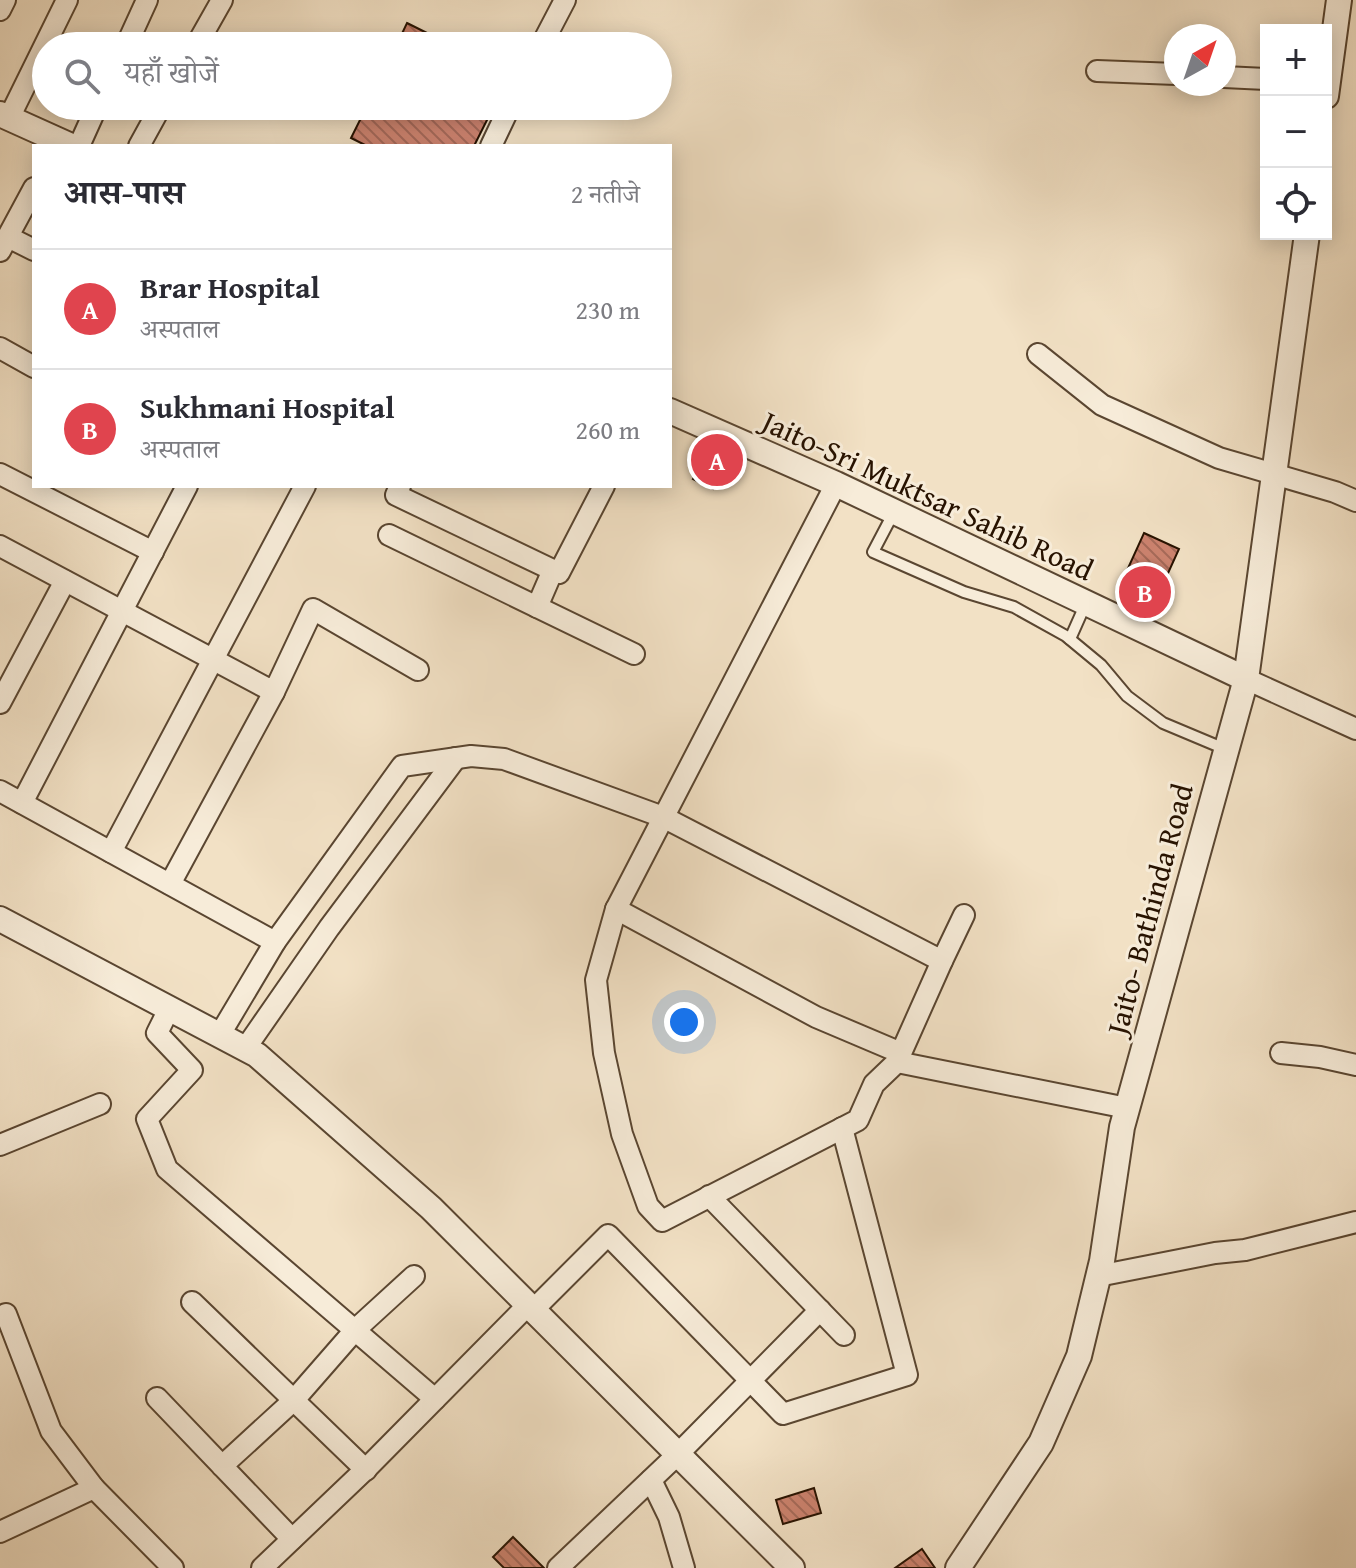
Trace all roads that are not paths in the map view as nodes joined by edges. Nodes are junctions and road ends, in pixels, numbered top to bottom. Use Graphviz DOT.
graph roads {
  1 [pos="5,0"];
  2 [pos="67,0"];
  3 [pos="147,0"];
  4 [pos="222,0"];
  5 [pos="565,0"];
  6 [pos="1339,0"];
  7 [pos="0,10"];
  8 [pos="50,32"];
  9 [pos="132,32"];
  10 [pos="204,32"];
  11 [pos="548,32"];
  12 [pos="1332,50"];
  13 [pos="32,64"];
  14 [pos="1097,71"];
  15 [pos="1164,74"];
  16 [pos="1236,78"];
  17 [pos="1260,79"];
  18 [pos="4,116"];
  19 [pos="86,120"];
  20 [pos="153,120"];
  21 [pos="503,120"];
  22 [pos="64,144"];
  23 [pos="67,144"];
  24 [pos="140,144"];
  25 [pos="492,144"];
  26 [pos="32,192"];
  27 [pos="1306,240"];
  28 [pos="4,244"];
  29 [pos="32,250"];
  30 [pos="0,348"];
  31 [pos="1038,354"];
  32 [pos="32,366"];
  33 [pos="672,412"];
  34 [pos="0,474"];
  35 [pos="1274,474"];
  36 [pos="836,484"];
  37 [pos="186,488"];
  38 [pos="304,488"];
  39 [pos="399,488"];
  40 [pos="603,488"];
  41 [pos="1356,501"];
  42 [pos="894,512"];
  43 [pos="389,535"];
  44 [pos="0,546"];
  45 [pos="153,552"];
  46 [pos="553,570"];
  47 [pos="65,581"];
  48 [pos="1086,603"];
  49 [pos="537,607"];
  50 [pos="122,612"];
  51 [pos="1070,639"];
  52 [pos="634,654"];
  53 [pos="215,661"];
  54 [pos="418,670"];
  55 [pos="1246,679"];
  56 [pos="274,692"];
  57 [pos="0,703"];
  58 [pos="1356,729"];
  59 [pos="1226,749"];
  60 [pos="456,758"];
  61 [pos="0,791"];
  62 [pos="22,803"];
  63 [pos="663,817"];
  64 [pos="111,852"];
  65 [pos="170,884"];
  66 [pos="616,909"];
  67 [pos="964,915"];
  68 [pos="0,919"];
  69 [pos="275,942"];
  70 [pos="942,961"];
  71 [pos="169,1009"];
  72 [pos="219,1036"];
  73 [pos="245,1049"];
  74 [pos="1281,1053"];
  75 [pos="899,1058"];
  76 [pos="1356,1065"];
  77 [pos="100,1104"];
  78 [pos="1127,1108"];
  79 [pos="842,1128"];
  80 [pos="0,1145"];
  81 [pos="709,1196"];
  82 [pos="1356,1222"];
  83 [pos="414,1276"];
  84 [pos="1098,1276"];
  85 [pos="192,1302"];
  86 [pos="530,1308"];
  87 [pos="820,1310"];
  88 [pos="6,1314"];
  89 [pos="356,1329"];
  90 [pos="844,1335"];
  91 [pos="749,1379"];
  92 [pos="157,1398"];
  93 [pos="435,1399"];
  94 [pos="294,1400"];
  95 [pos="677,1455"];
  96 [pos="222,1466"];
  97 [pos="366,1470"];
  98 [pos="651,1480"];
  99 [pos="94,1488"];
  100 [pos="0,1532"];
  101 [pos="292,1539"];
  102 [pos="173,1568"];
  103 [pos="262,1568"];
  104 [pos="558,1568"];
  105 [pos="684,1568"];
  106 [pos="792,1568"];
  107 [pos="958,1568"];
  1 -- 7 [label="street"];
  2 -- 8 [label="street"];
  3 -- 9 [label="street"];
  4 -- 10 [label="street"];
  5 -- 11 [label="street"];
  6 -- 12 [label="street"];
  13 -- 18 [label="street"];
  14 -- 15 [label="street"];
  16 -- 17 [label="street"];
  18 -- 22 [label="street"];
  19 -- 23 [label="street"];
  20 -- 24 [label="street"];
  21 -- 25 [label="street"];
  26 -- 28 [label="street"];
  27 -- 35 [label="street, Jaito- Bathinda Road"];
  28 -- 29 [label="street"];
  30 -- 32 [label="street"];
  31 -- 35 [label="street"];
  33 -- 36 [label="street, Jaito-Sri Muktsar Sahib Road"];
  34 -- 45 [label="street"];
  35 -- 41 [label="street"];
  35 -- 55 [label="street, Jaito- Bathinda Road"];
  36 -- 42 [label="street, Jaito-Sri Muktsar Sahib Road"];
  36 -- 63 [label="street"];
  37 -- 45 [label="street"];
  38 -- 53 [label="street"];
  39 -- 46 [label="street"];
  40 -- 46 [label="street"];
  42 -- 48 [label="street, Jaito-Sri Muktsar Sahib Road"];
  42 -- 51 [label="lane"];
  43 -- 49 [label="street"];
  44 -- 47 [label="street"];
  45 -- 50 [label="street"];
  46 -- 49 [label="street"];
  47 -- 50 [label="street"];
  47 -- 57 [label="street"];
  48 -- 51 [label="lane"];
  48 -- 55 [label="street, Jaito-Sri Muktsar Sahib Road"];
  49 -- 52 [label="street"];
  50 -- 53 [label="street"];
  50 -- 62 [label="street"];
  51 -- 59 [label="lane"];
  53 -- 56 [label="street"];
  53 -- 64 [label="street"];
  54 -- 56 [label="street"];
  55 -- 58 [label="street"];
  55 -- 59 [label="street, Jaito- Bathinda Road"];
  56 -- 65 [label="street"];
  59 -- 78 [label="street, Jaito- Bathinda Road"];
  60 -- 63 [label="street"];
  60 -- 69 [label="street"];
  60 -- 73 [label="street"];
  61 -- 62 [label="street"];
  62 -- 64 [label="street"];
  63 -- 66 [label="street"];
  63 -- 70 [label="street"];
  64 -- 65 [label="street"];
  65 -- 69 [label="street"];
  66 -- 75 [label="street"];
  66 -- 81 [label="street"];
  67 -- 70 [label="street"];
  68 -- 71 [label="street"];
  69 -- 72 [label="street"];
  70 -- 75 [label="street"];
  71 -- 72 [label="street"];
  71 -- 89 [label="street"];
  72 -- 73 [label="street"];
  73 -- 86 [label="street"];
  74 -- 76 [label="street"];
  75 -- 78 [label="street"];
  75 -- 79 [label="street"];
  77 -- 80 [label="street"];
  78 -- 84 [label="street, Jaito- Bathinda Road"];
  79 -- 81 [label="street"];
  79 -- 91 [label="street"];
  81 -- 87 [label="street"];
  82 -- 84 [label="street"];
  83 -- 89 [label="street"];
  84 -- 107 [label="street, Jaito- Bathinda Road"];
  85 -- 94 [label="street"];
  86 -- 91 [label="street"];
  86 -- 93 [label="street"];
  86 -- 95 [label="street"];
  87 -- 90 [label="street"];
  87 -- 91 [label="street"];
  88 -- 99 [label="street"];
  89 -- 93 [label="street"];
  89 -- 94 [label="street"];
  91 -- 95 [label="street"];
  92 -- 96 [label="street"];
  93 -- 97 [label="street"];
  94 -- 96 [label="street"];
  94 -- 97 [label="street"];
  95 -- 98 [label="street"];
  95 -- 106 [label="street"];
  96 -- 101 [label="street"];
  97 -- 101 [label="street"];
  98 -- 104 [label="street"];
  98 -- 105 [label="street"];
  99 -- 100 [label="street"];
  99 -- 102 [label="street"];
  101 -- 103 [label="street"];
}
